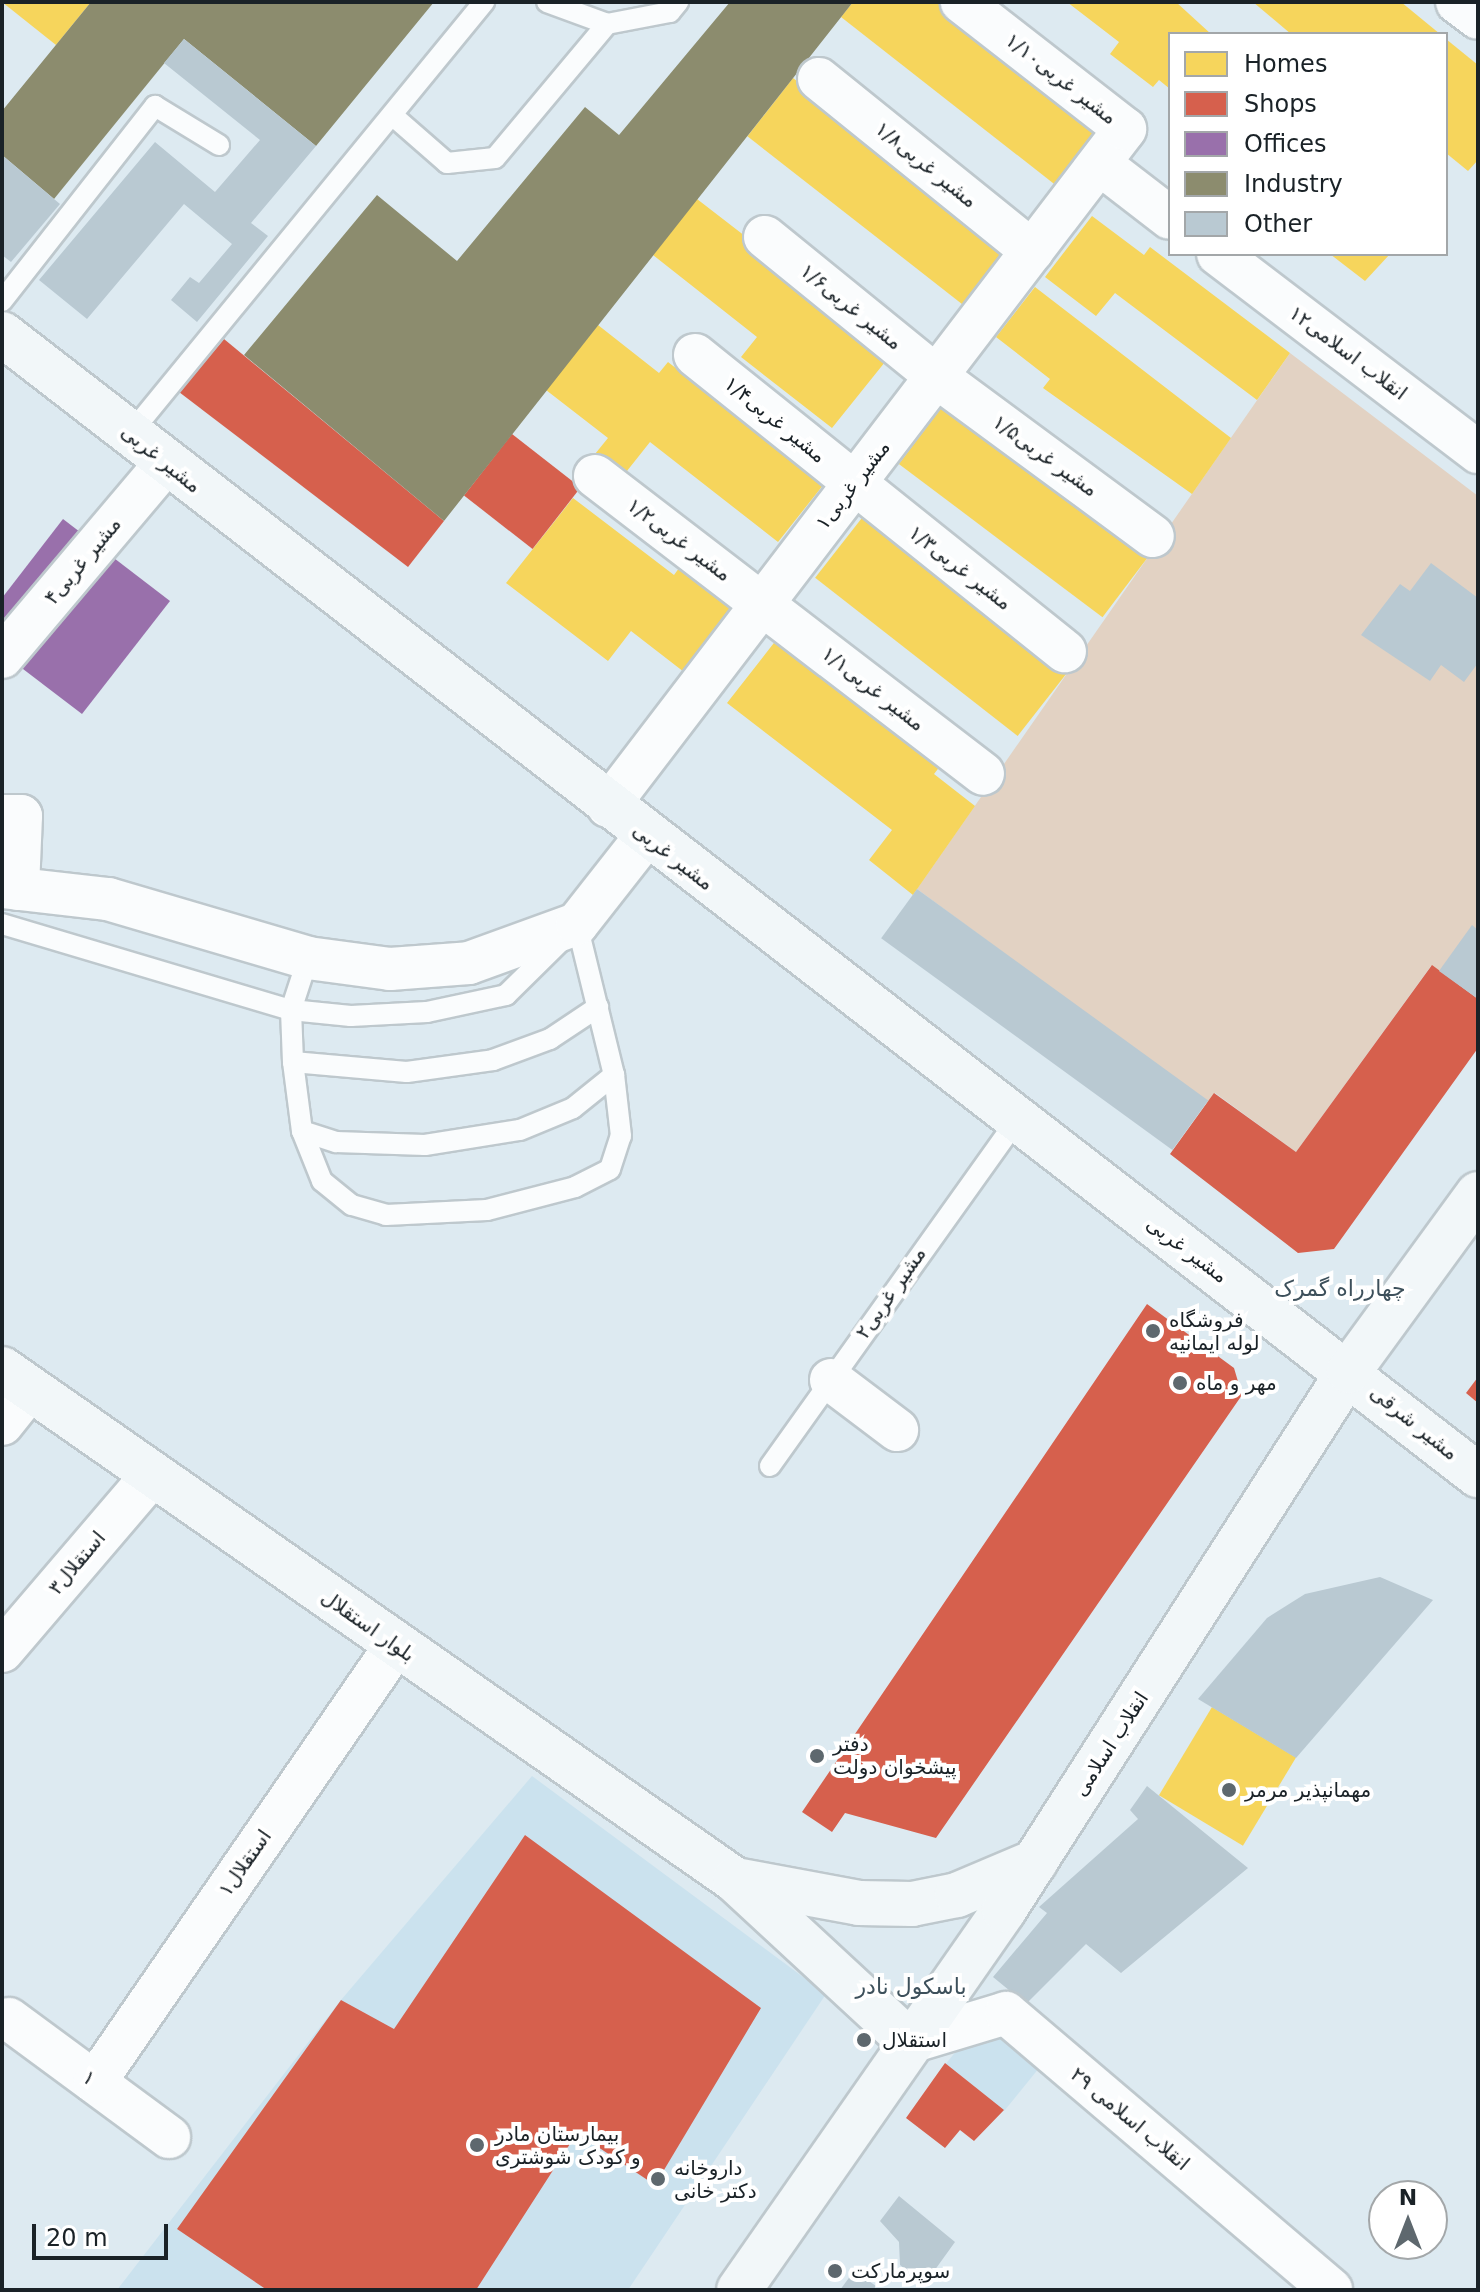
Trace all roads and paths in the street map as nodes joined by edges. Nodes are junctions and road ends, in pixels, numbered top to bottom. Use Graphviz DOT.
graph roads {
  1 [pos="484,2"];
  2 [pos="547,2"];
  3 [pos="678,2"];
  4 [pos="962,2"];
  5 [pos="1457,2"];
  6 [pos="1478,18"];
  7 [pos="607,24"];
  8 [pos="819,79"];
  9 [pos="392,115"];
  10 [pos="219,145"];
  11 [pos="1100,164"];
  12 [pos="1168,216"];
  13 [pos="765,237"];
  14 [pos="1032,251"];
  15 [pos="1221,256"];
  16 [pos="2,301"];
  17 [pos="2,334"];
  18 [pos="695,355"];
  19 [pos="937,377"];
  20 [pos="130,434"];
  21 [pos="1478,452"];
  22 [pos="165,464"];
  23 [pos="595,476"];
  24 [pos="854,485"];
  25 [pos="1153,536"];
  26 [pos="762,603"];
  27 [pos="1065,651"];
  28 [pos="2,657"];
  29 [pos="983,774"];
  30 [pos="608,806"];
  31 [pos="2,816"];
  32 [pos="646,836"];
  33 [pos="7,900"];
  34 [pos="577,924"];
  35 [pos="308,958"];
  36 [pos="598,1007"];
  37 [pos="291,1010"];
  38 [pos="293,1062"];
  39 [pos="614,1075"];
  40 [pos="1015,1123"];
  41 [pos="302,1131"];
  42 [pos="1478,1194"];
  43 [pos="1349,1371"];
  44 [pos="16,1379"];
  45 [pos="831,1380"];
  46 [pos="2,1424"];
  47 [pos="897,1430"];
  48 [pos="770,1466"];
  49 [pos="153,1474"];
  50 [pos="1478,1475"];
  51 [pos="396,1645"];
  52 [pos="2,1651"];
  53 [pos="1035,1862"];
  54 [pos="735,1880"];
  55 [pos="9,2019"];
  56 [pos="910,2042"];
  57 [pos="95,2082"];
  58 [pos="169,2137"];
  59 [pos="739,2290"];
  60 [pos="1331,2290"];
  1 -- 9 [label="lane"];
  2 -- 7 [label="lane"];
  3 -- 7 [label="lane"];
  4 -- 11 [label="street, ۱/۱۰مشیر غربی"];
  5 -- 6 [label="street"];
  7 -- 9 [label="lane"];
  8 -- 14 [label="street, ۱/۸مشیر غربی"];
  9 -- 20 [label="lane"];
  10 -- 16 [label="lane"];
  11 -- 12 [label="street"];
  11 -- 14 [label="street, مشیر غربی۱"];
  13 -- 19 [label="street, ۱/۶مشیر غربی"];
  14 -- 19 [label="street, مشیر غربی۱"];
  15 -- 21 [label="street, انقلاب اسلامی۱۲"];
  17 -- 20 [label="main road, مشیر غربی"];
  18 -- 24 [label="street, ۱/۴مشیر غربی"];
  19 -- 24 [label="street, مشیر غربی۱"];
  19 -- 25 [label="street, ۱/۵مشیر غربی"];
  20 -- 22 [label="main road, مشیر غربی"];
  22 -- 28 [label="street, مشیر غربی۴"];
  22 -- 30 [label="main road, مشیر غربی"];
  23 -- 26 [label="street, ۱/۲مشیر غربی"];
  24 -- 26 [label="street, مشیر غربی۱"];
  24 -- 27 [label="street, ۱/۳مشیر غربی"];
  26 -- 29 [label="street, ۱/۱مشیر غربی"];
  26 -- 30 [label="street, مشیر غربی۱"];
  30 -- 32 [label="main road, مشیر غربی"];
  31 -- 33 [label="street"];
  32 -- 34 [label="street"];
  32 -- 40 [label="main road, مشیر غربی"];
  33 -- 35 [label="street"];
  33 -- 37 [label="lane"];
  34 -- 35 [label="street"];
  34 -- 36 [label="lane"];
  34 -- 37 [label="lane"];
  35 -- 37 [label="lane"];
  36 -- 38 [label="lane"];
  36 -- 39 [label="lane"];
  37 -- 38 [label="lane"];
  38 -- 41 [label="lane"];
  39 -- 41 [label="lane"];
  39 -- 41 [label="lane"];
  40 -- 43 [label="main road, مشیر غربی"];
  40 -- 45 [label="lane, ۲مشیر غربی"];
  42 -- 43 [label="main road, انقلاب اسلامی"];
  43 -- 50 [label="main road, مشیر شرقی"];
  43 -- 53 [label="main road, انقلاب اسلامی"];
  44 -- 46 [label="street"];
  44 -- 49 [label="main road, بلوار استقلال"];
  45 -- 47 [label="street"];
  45 -- 48 [label="lane, ۲مشیر غربی"];
  49 -- 51 [label="main road, بلوار استقلال"];
  49 -- 52 [label="street, استقلال۳"];
  51 -- 54 [label="main road, بلوار استقلال"];
  51 -- 57 [label="street, استقلال۱"];
  53 -- 54 [label="main road"];
  53 -- 56 [label="main road, انقلاب اسلامی"];
  54 -- 56 [label="main road, بلوار استقلال"];
  55 -- 57 [label="street, ۱"];
  56 -- 59 [label="main road, انقلاب اسلامی"];
  56 -- 60 [label="street, انقلاب اسلامی ۲۹"];
  57 -- 58 [label="street, ۱"];
}
